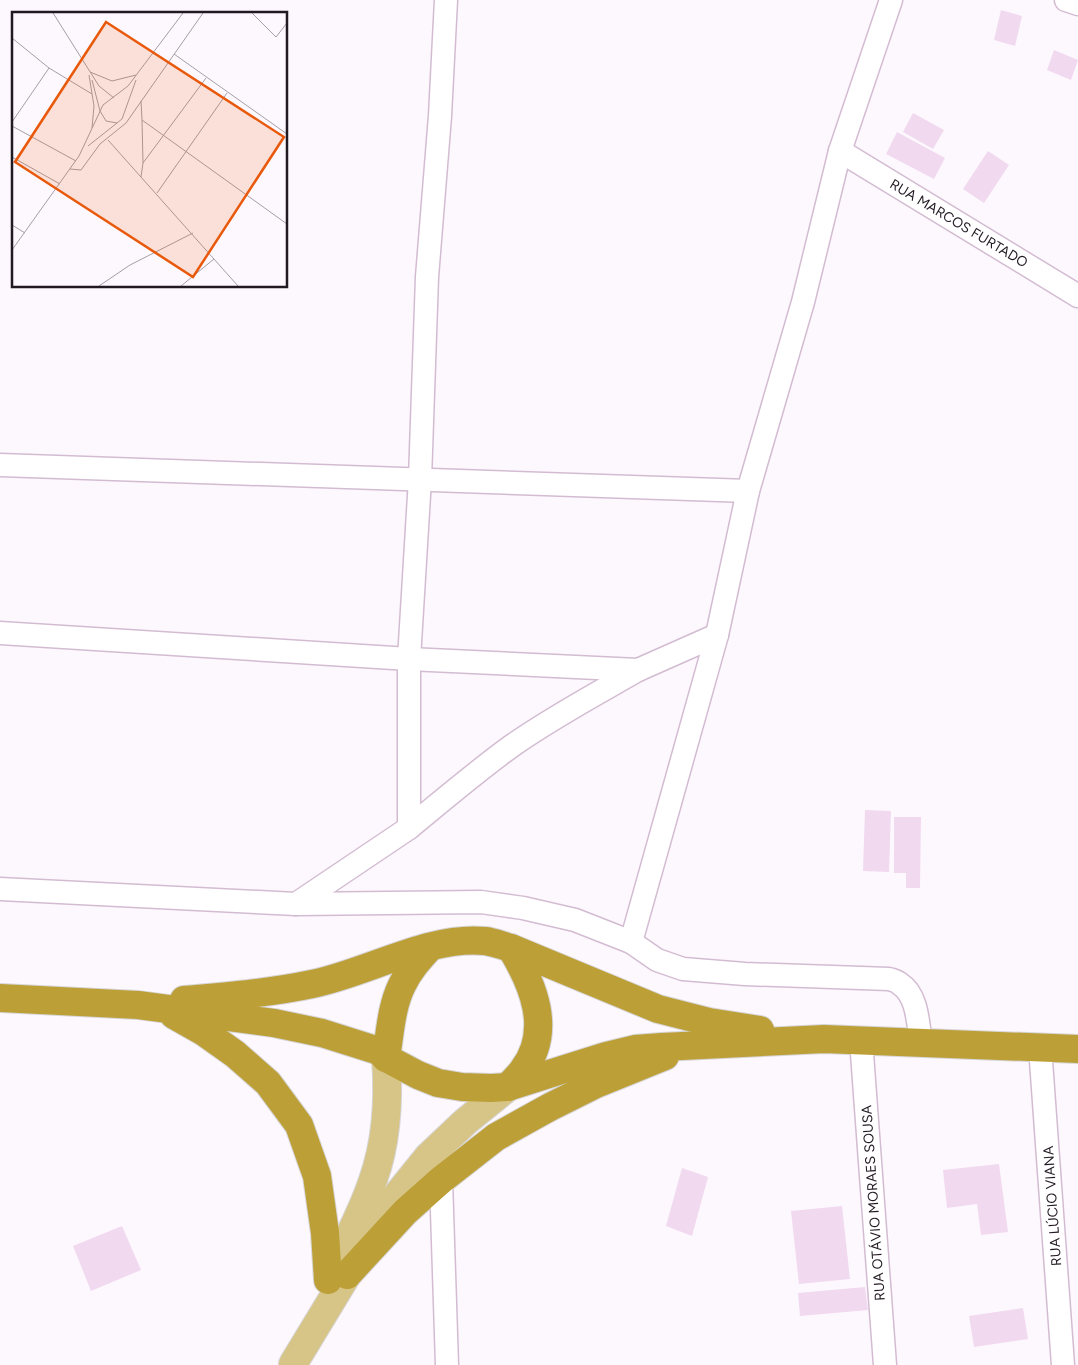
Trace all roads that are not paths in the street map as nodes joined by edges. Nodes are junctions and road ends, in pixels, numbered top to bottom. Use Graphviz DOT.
graph roads {
  1 [pos="446,0"];
  2 [pos="891,0"];
  3 [pos="1066,0"];
  4 [pos="1078,4"];
  5 [pos="840,151"];
  6 [pos="1078,296"];
  7 [pos="0,465"];
  8 [pos="420,479"];
  9 [pos="748,491"];
  10 [pos="0,633"];
  11 [pos="717,635"];
  12 [pos="409,658"];
  13 [pos="638,670"];
  14 [pos="409,828"];
  15 [pos="0,889"];
  16 [pos="296,904"];
  17 [pos="631,942"];
  18 [pos="430,947"];
  19 [pos="511,948"];
  20 [pos="0,998"];
  21 [pos="150,1007"];
  22 [pos="824,1039"];
  23 [pos="861,1040"];
  24 [pos="921,1044"];
  25 [pos="688,1045"];
  26 [pos="1040,1047"];
  27 [pos="1078,1049"];
  28 [pos="386,1058"];
  29 [pos="508,1087"];
  30 [pos="441,1180"];
  31 [pos="338,1277"];
  32 [pos="293,1365"];
  33 [pos="446,1365"];
  34 [pos="885,1365"];
  35 [pos="1063,1365"];
  1 -- 8 [label="street"];
  2 -- 5 [label="street"];
  3 -- 4 [label="street"];
  5 -- 6 [label="street, RUA MARCOS FURTADO"];
  5 -- 9 [label="street"];
  7 -- 8 [label="street"];
  8 -- 9 [label="street"];
  8 -- 12 [label="street"];
  9 -- 11 [label="street"];
  10 -- 12 [label="street"];
  11 -- 13 [label="street"];
  11 -- 17 [label="street"];
  12 -- 13 [label="street"];
  12 -- 14 [label="street"];
  13 -- 14 [label="street"];
  14 -- 16 [label="street"];
  15 -- 16 [label="street"];
  16 -- 17 [label="street"];
  17 -- 24 [label="street"];
  18 -- 19 [label="highway"];
  18 -- 21 [label="highway"];
  18 -- 28 [label="highway"];
  19 -- 22 [label="highway"];
  19 -- 29 [label="highway"];
  20 -- 21 [label="highway"];
  21 -- 28 [label="highway"];
  21 -- 31 [label="highway"];
  22 -- 23 [label="highway"];
  22 -- 25 [label="highway"];
  23 -- 24 [label="highway"];
  23 -- 34 [label="street, RUA OTÁVIO MORAES SOUSA"];
  24 -- 26 [label="highway"];
  25 -- 29 [label="highway"];
  25 -- 30 [label="highway"];
  26 -- 27 [label="highway"];
  26 -- 35 [label="street, RUA LÚCIO VIANA"];
  28 -- 29 [label="highway"];
  28 -- 31 [label="main road"];
  29 -- 31 [label="main road"];
  30 -- 31 [label="highway"];
  30 -- 33 [label="street"];
  31 -- 32 [label="main road"];
}
